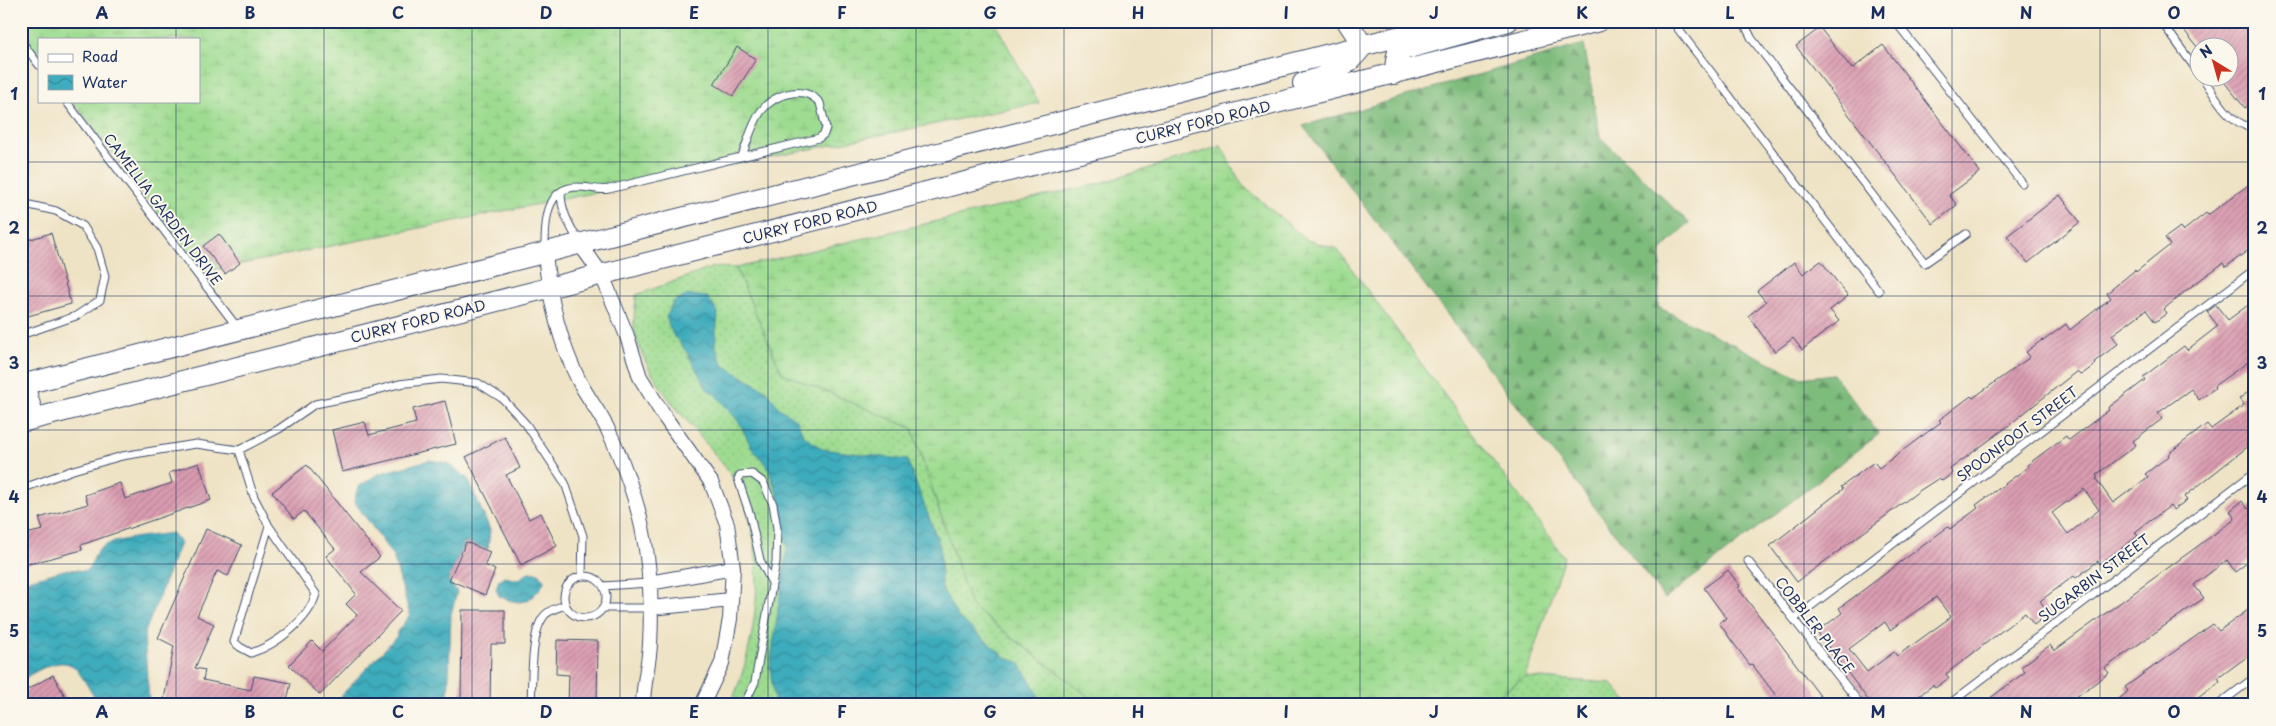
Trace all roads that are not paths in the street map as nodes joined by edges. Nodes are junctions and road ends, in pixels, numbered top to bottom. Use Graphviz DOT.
graph roads {
  1 [pos="1347,21"];
  2 [pos="1460,21"];
  3 [pos="1508,21"];
  4 [pos="1599,21"];
  5 [pos="1672,21"];
  6 [pos="1743,21"];
  7 [pos="1895,21"];
  8 [pos="2162,21"];
  9 [pos="21,41"];
  10 [pos="1363,46"];
  11 [pos="2188,58"];
  12 [pos="38,64"];
  13 [pos="1394,74"];
  14 [pos="2210,88"];
  15 [pos="67,102"];
  16 [pos="2255,122"];
  17 [pos="742,156"];
  18 [pos="988,176"];
  19 [pos="2022,183"];
  20 [pos="561,192"];
  21 [pos="21,203"];
  22 [pos="1966,234"];
  23 [pos="580,244"];
  24 [pos="545,253"];
  25 [pos="2255,269"];
  26 [pos="602,275"];
  27 [pos="548,288"];
  28 [pos="1879,291"];
  29 [pos="240,331"];
  30 [pos="21,335"];
  31 [pos="23,378"];
  32 [pos="29,420"];
  33 [pos="239,450"];
  34 [pos="2255,472"];
  35 [pos="21,489"];
  36 [pos="268,526"];
  37 [pos="1748,561"];
  38 [pos="733,568"];
  39 [pos="582,576"];
  40 [pos="649,583"];
  41 [pos="772,583"];
  42 [pos="603,586"];
  43 [pos="731,600"];
  44 [pos="565,605"];
  45 [pos="603,608"];
  46 [pos="650,608"];
  47 [pos="1794,619"];
  48 [pos="2255,677"];
  49 [pos="531,705"];
  50 [pos="643,705"];
  51 [pos="702,705"];
  52 [pos="744,705"];
  53 [pos="1862,705"];
  54 [pos="1948,705"];
  55 [pos="2218,705"];
  1 -- 10 [label="main road"];
  2 -- 10 [label="main road"];
  3 -- 13 [label="main road"];
  4 -- 13 [label="main road, CURRY FORD ROAD"];
  5 -- 28 [label="lane"];
  6 -- 22 [label="lane"];
  7 -- 19 [label="lane"];
  8 -- 11 [label="lane"];
  9 -- 12 [label="lane"];
  10 -- 18 [label="main road"];
  10 -- 23 [label="main road"];
  13 -- 18 [label="main road, CURRY FORD ROAD"];
  14 -- 16 [label="lane"];
  15 -- 29 [label="lane, CAMELLIA GARDEN DRIVE"];
  17 -- 17 [label="lane"];
  17 -- 20 [label="lane"];
  18 -- 26 [label="main road, CURRY FORD ROAD"];
  20 -- 23 [label="lane"];
  20 -- 24 [label="lane"];
  21 -- 30 [label="lane"];
  23 -- 24 [label="main road"];
  23 -- 26 [label="street"];
  24 -- 27 [label="street"];
  24 -- 29 [label="main road"];
  25 -- 47 [label="lane, SPOONFOOT STREET"];
  26 -- 27 [label="main road, CURRY FORD ROAD"];
  26 -- 38 [label="street"];
  27 -- 32 [label="main road, CURRY FORD ROAD"];
  27 -- 40 [label="street"];
  29 -- 31 [label="main road"];
  31 -- 32 [label="street"];
  33 -- 35 [label="lane"];
  33 -- 36 [label="lane"];
  33 -- 39 [label="lane"];
  34 -- 54 [label="lane, SUGARBIN STREET"];
  36 -- 36 [label="lane"];
  37 -- 47 [label="lane, COBBLER PLACE"];
  38 -- 40 [label="street"];
  38 -- 43 [label="street"];
  39 -- 42 [label="lane"];
  39 -- 44 [label="lane"];
  40 -- 42 [label="lane"];
  40 -- 46 [label="street"];
  41 -- 41 [label="lane"];
  41 -- 52 [label="lane"];
  42 -- 45 [label="lane"];
  43 -- 46 [label="street"];
  43 -- 51 [label="street"];
  44 -- 45 [label="lane"];
  44 -- 49 [label="lane"];
  45 -- 46 [label="lane"];
  46 -- 50 [label="street"];
  47 -- 53 [label="lane, COBBLER PLACE"];
  48 -- 55 [label="lane"];
}
